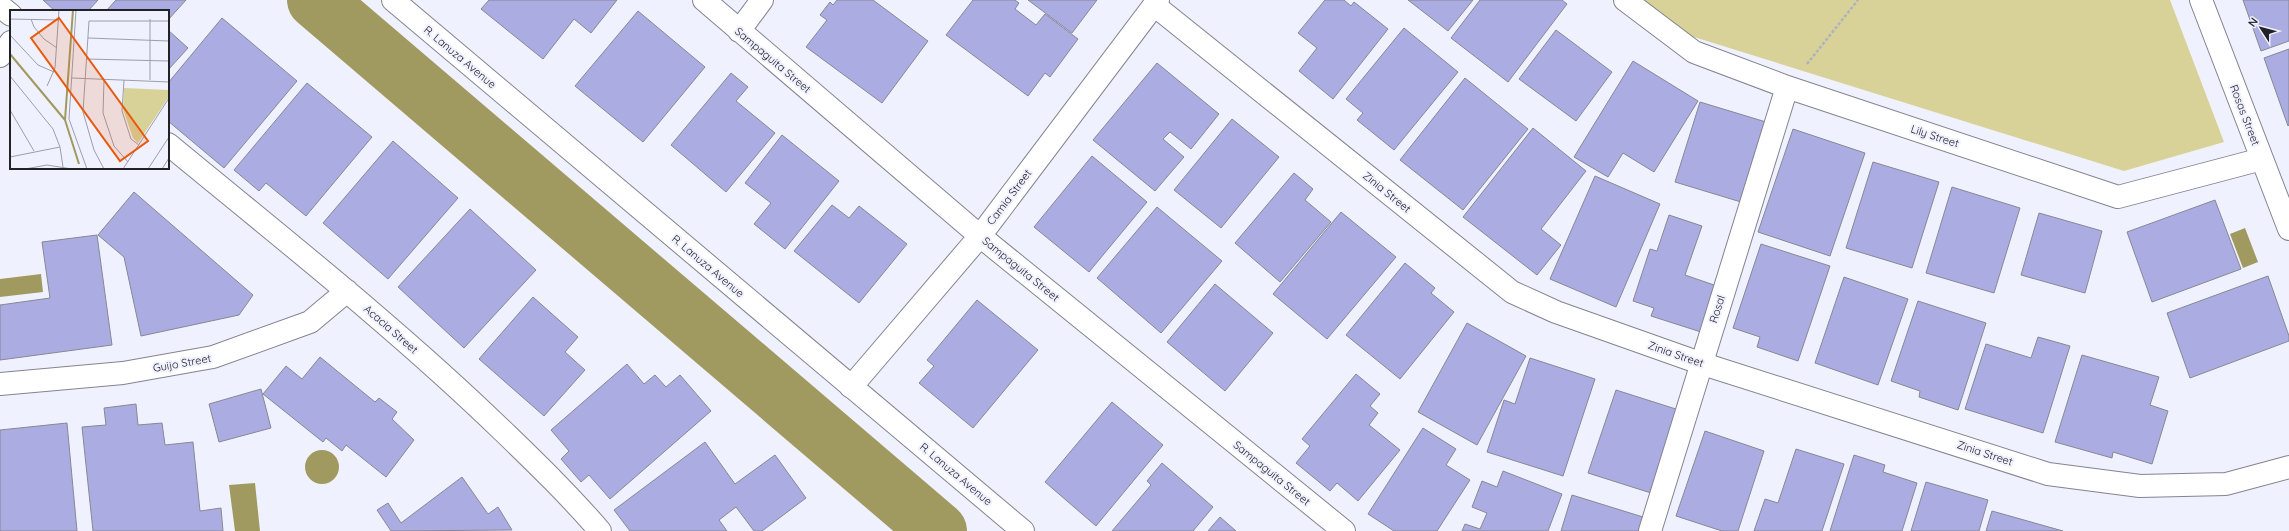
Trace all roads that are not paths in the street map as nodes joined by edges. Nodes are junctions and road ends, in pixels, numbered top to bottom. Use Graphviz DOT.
graph roads {
  1 [pos="393,0"];
  2 [pos="704,0"];
  3 [pos="762,0"];
  4 [pos="1625,0"];
  5 [pos="2201,0"];
  6 [pos="1156,3"];
  7 [pos="0,6"];
  8 [pos="10,14"];
  9 [pos="739,31"];
  10 [pos="10,43"];
  11 [pos="0,56"];
  12 [pos="1788,88"];
  13 [pos="169,145"];
  14 [pos="2262,159"];
  15 [pos="2289,229"];
  16 [pos="980,236"];
  17 [pos="347,291"];
  18 [pos="1700,363"];
  19 [pos="0,384"];
  20 [pos="851,387"];
  21 [pos="2289,467"];
  22 [pos="600,531"];
  23 [pos="1023,531"];
  24 [pos="1344,531"];
  25 [pos="1650,531"];
  1 -- 20 [label="street, R. Lanuza Avenue"];
  2 -- 9 [label="street, Sampaguita Street"];
  3 -- 9 [label="street"];
  4 -- 12 [label="street, Lily Street"];
  5 -- 14 [label="street, Rosas Street"];
  6 -- 16 [label="street, Camia Street"];
  6 -- 18 [label="street, Zinia Street"];
  7 -- 8 [label="street"];
  9 -- 16 [label="street, Sampaguita Street"];
  10 -- 11 [label="street"];
  12 -- 14 [label="street, Lily Street"];
  12 -- 18 [label="street, Rosal"];
  13 -- 17 [label="street, Acacia Street"];
  14 -- 15 [label="street, Rosas Street"];
  16 -- 20 [label="street, Camia Street"];
  16 -- 24 [label="street, Sampaguita Street"];
  17 -- 19 [label="street, Guijo Street"];
  17 -- 22 [label="street, Acacia Street"];
  18 -- 21 [label="street, Zinia Street"];
  18 -- 25 [label="street, Rosal"];
  20 -- 23 [label="street, R. Lanuza Avenue"];
}
